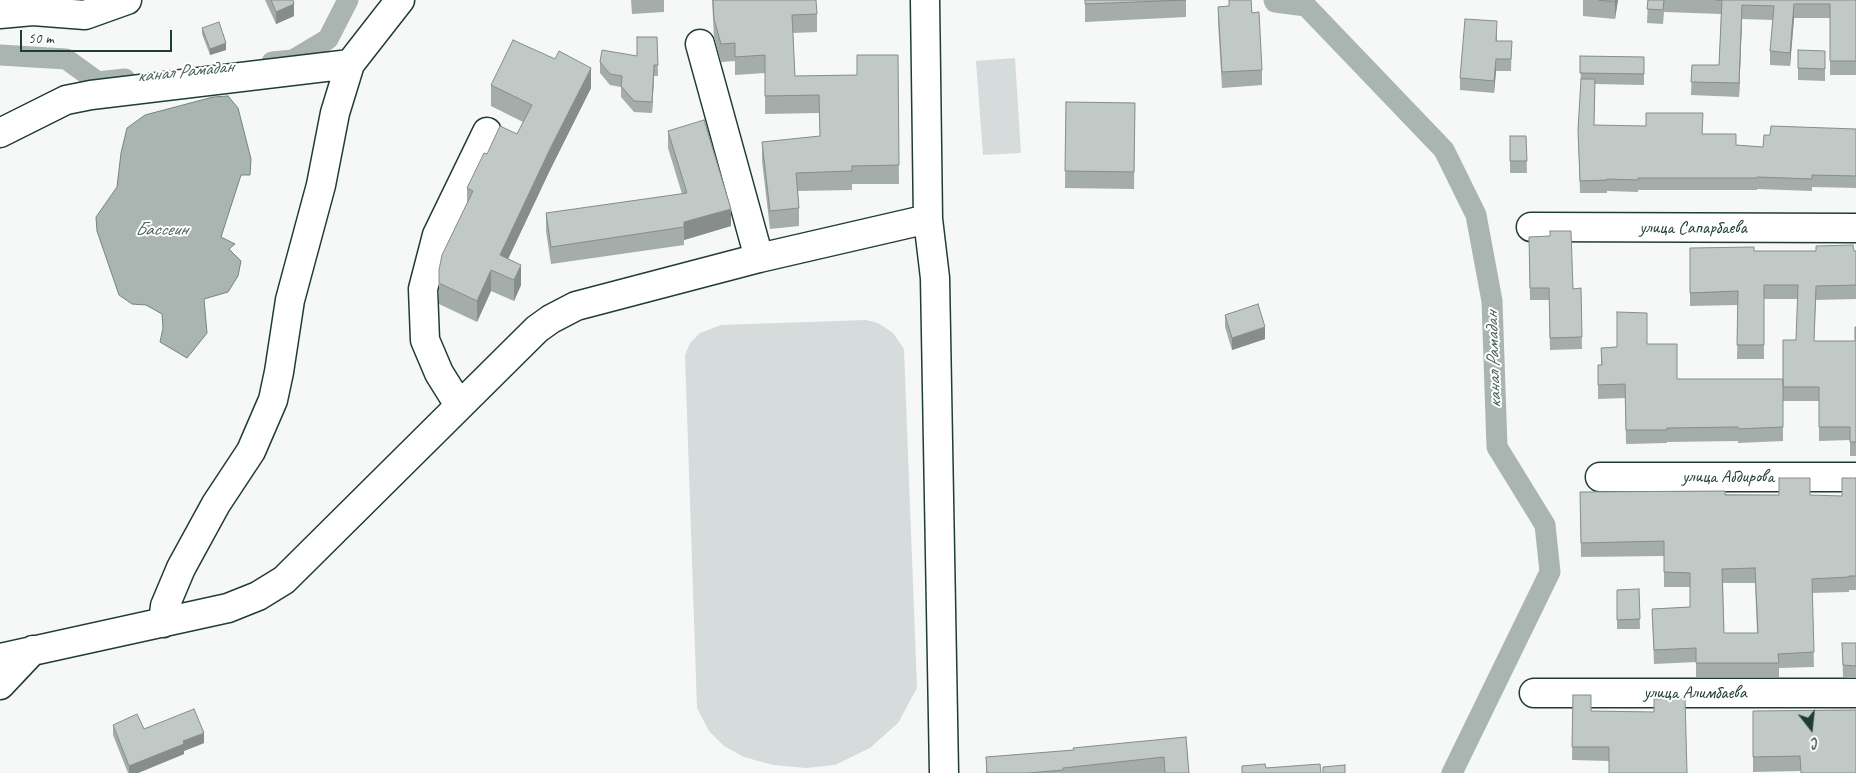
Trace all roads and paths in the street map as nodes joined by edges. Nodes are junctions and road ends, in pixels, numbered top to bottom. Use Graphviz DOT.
graph roads {
  1 [pos="127,0"];
  2 [pos="400,0"];
  3 [pos="925,0"];
  4 [pos="0,14"];
  5 [pos="700,44"];
  6 [pos="350,64"];
  7 [pos="487,132"];
  8 [pos="0,133"];
  9 [pos="928,219"];
  10 [pos="1531,227"];
  11 [pos="1856,228"];
  12 [pos="759,258"];
  13 [pos="459,405"];
  14 [pos="1600,477"];
  15 [pos="1856,477"];
  16 [pos="163,623"];
  17 [pos="33,650"];
  18 [pos="0,658"];
  19 [pos="0,685"];
  20 [pos="1856,692"];
  21 [pos="1534,694"];
  22 [pos="944,773"];
  1 -- 4 [label="street"];
  2 -- 6 [label="street"];
  3 -- 9 [label="street"];
  5 -- 12 [label="street"];
  6 -- 8 [label="street"];
  6 -- 16 [label="street"];
  7 -- 13 [label="street"];
  9 -- 12 [label="street"];
  9 -- 22 [label="street"];
  10 -- 11 [label="street, улица Сапарбаева"];
  12 -- 13 [label="street"];
  13 -- 16 [label="street"];
  14 -- 15 [label="street, улица Абдирова"];
  16 -- 17 [label="street"];
  17 -- 18 [label="street"];
  17 -- 19 [label="street"];
  20 -- 21 [label="street, улица Алимбаева"];
}
